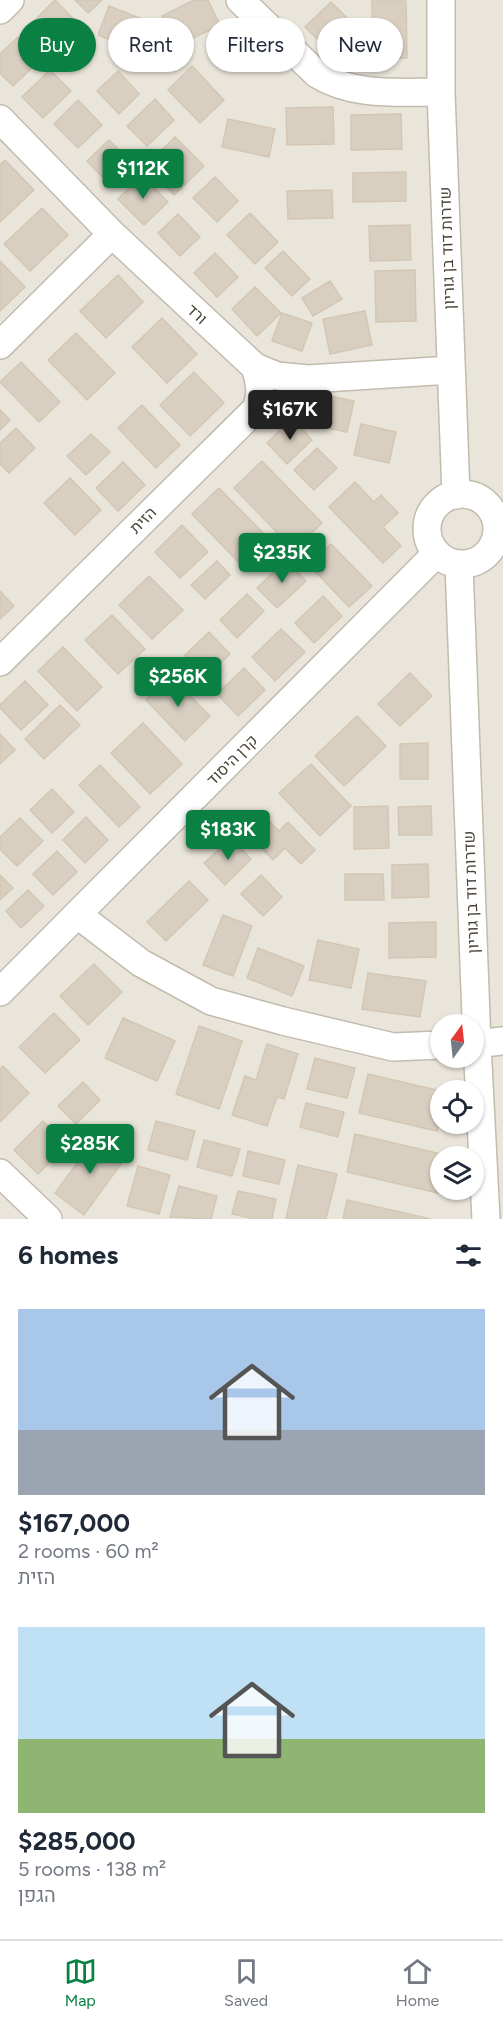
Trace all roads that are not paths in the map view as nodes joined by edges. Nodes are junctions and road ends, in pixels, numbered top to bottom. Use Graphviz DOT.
graph roads {
  1 [pos="10,0"];
  2 [pos="240,0"];
  3 [pos="441,0"];
  4 [pos="0,10"];
  5 [pos="441,92"];
  6 [pos="0,119"];
  7 [pos="112,234"];
  8 [pos="0,345"];
  9 [pos="255,367"];
  10 [pos="451,370"];
  11 [pos="456,495"];
  12 [pos="497,504"];
  13 [pos="448,559"];
  14 [pos="0,662"];
  15 [pos="78,915"];
  16 [pos="0,993"];
  17 [pos="482,1014"];
  18 [pos="484,1043"];
  19 [pos="430,1045"];
  20 [pos="0,1173"];
  21 [pos="48,1219"];
  22 [pos="486,1219"];
  1 -- 4 [label="street"];
  2 -- 5 [label="street"];
  3 -- 5 [label="street, שדרות דוד בן גוריון"];
  5 -- 10 [label="street, שדרות דוד בן גוריון"];
  6 -- 7 [label="street, ורד"];
  7 -- 8 [label="street"];
  7 -- 9 [label="street, ורד"];
  9 -- 10 [label="street, ורד"];
  9 -- 14 [label="street, הזית"];
  10 -- 11 [label="street, שדרות דוד בן גוריון"];
  11 -- 12 [label="street"];
  11 -- 13 [label="street"];
  12 -- 13 [label="street"];
  13 -- 15 [label="street, קרן היסוד"];
  13 -- 17 [label="street, שדרות דוד בן גוריון"];
  15 -- 16 [label="street, קרן היסוד"];
  15 -- 19 [label="street"];
  18 -- 22 [label="street, שדרות דוד בן גוריון"];
  20 -- 21 [label="street"];
}
